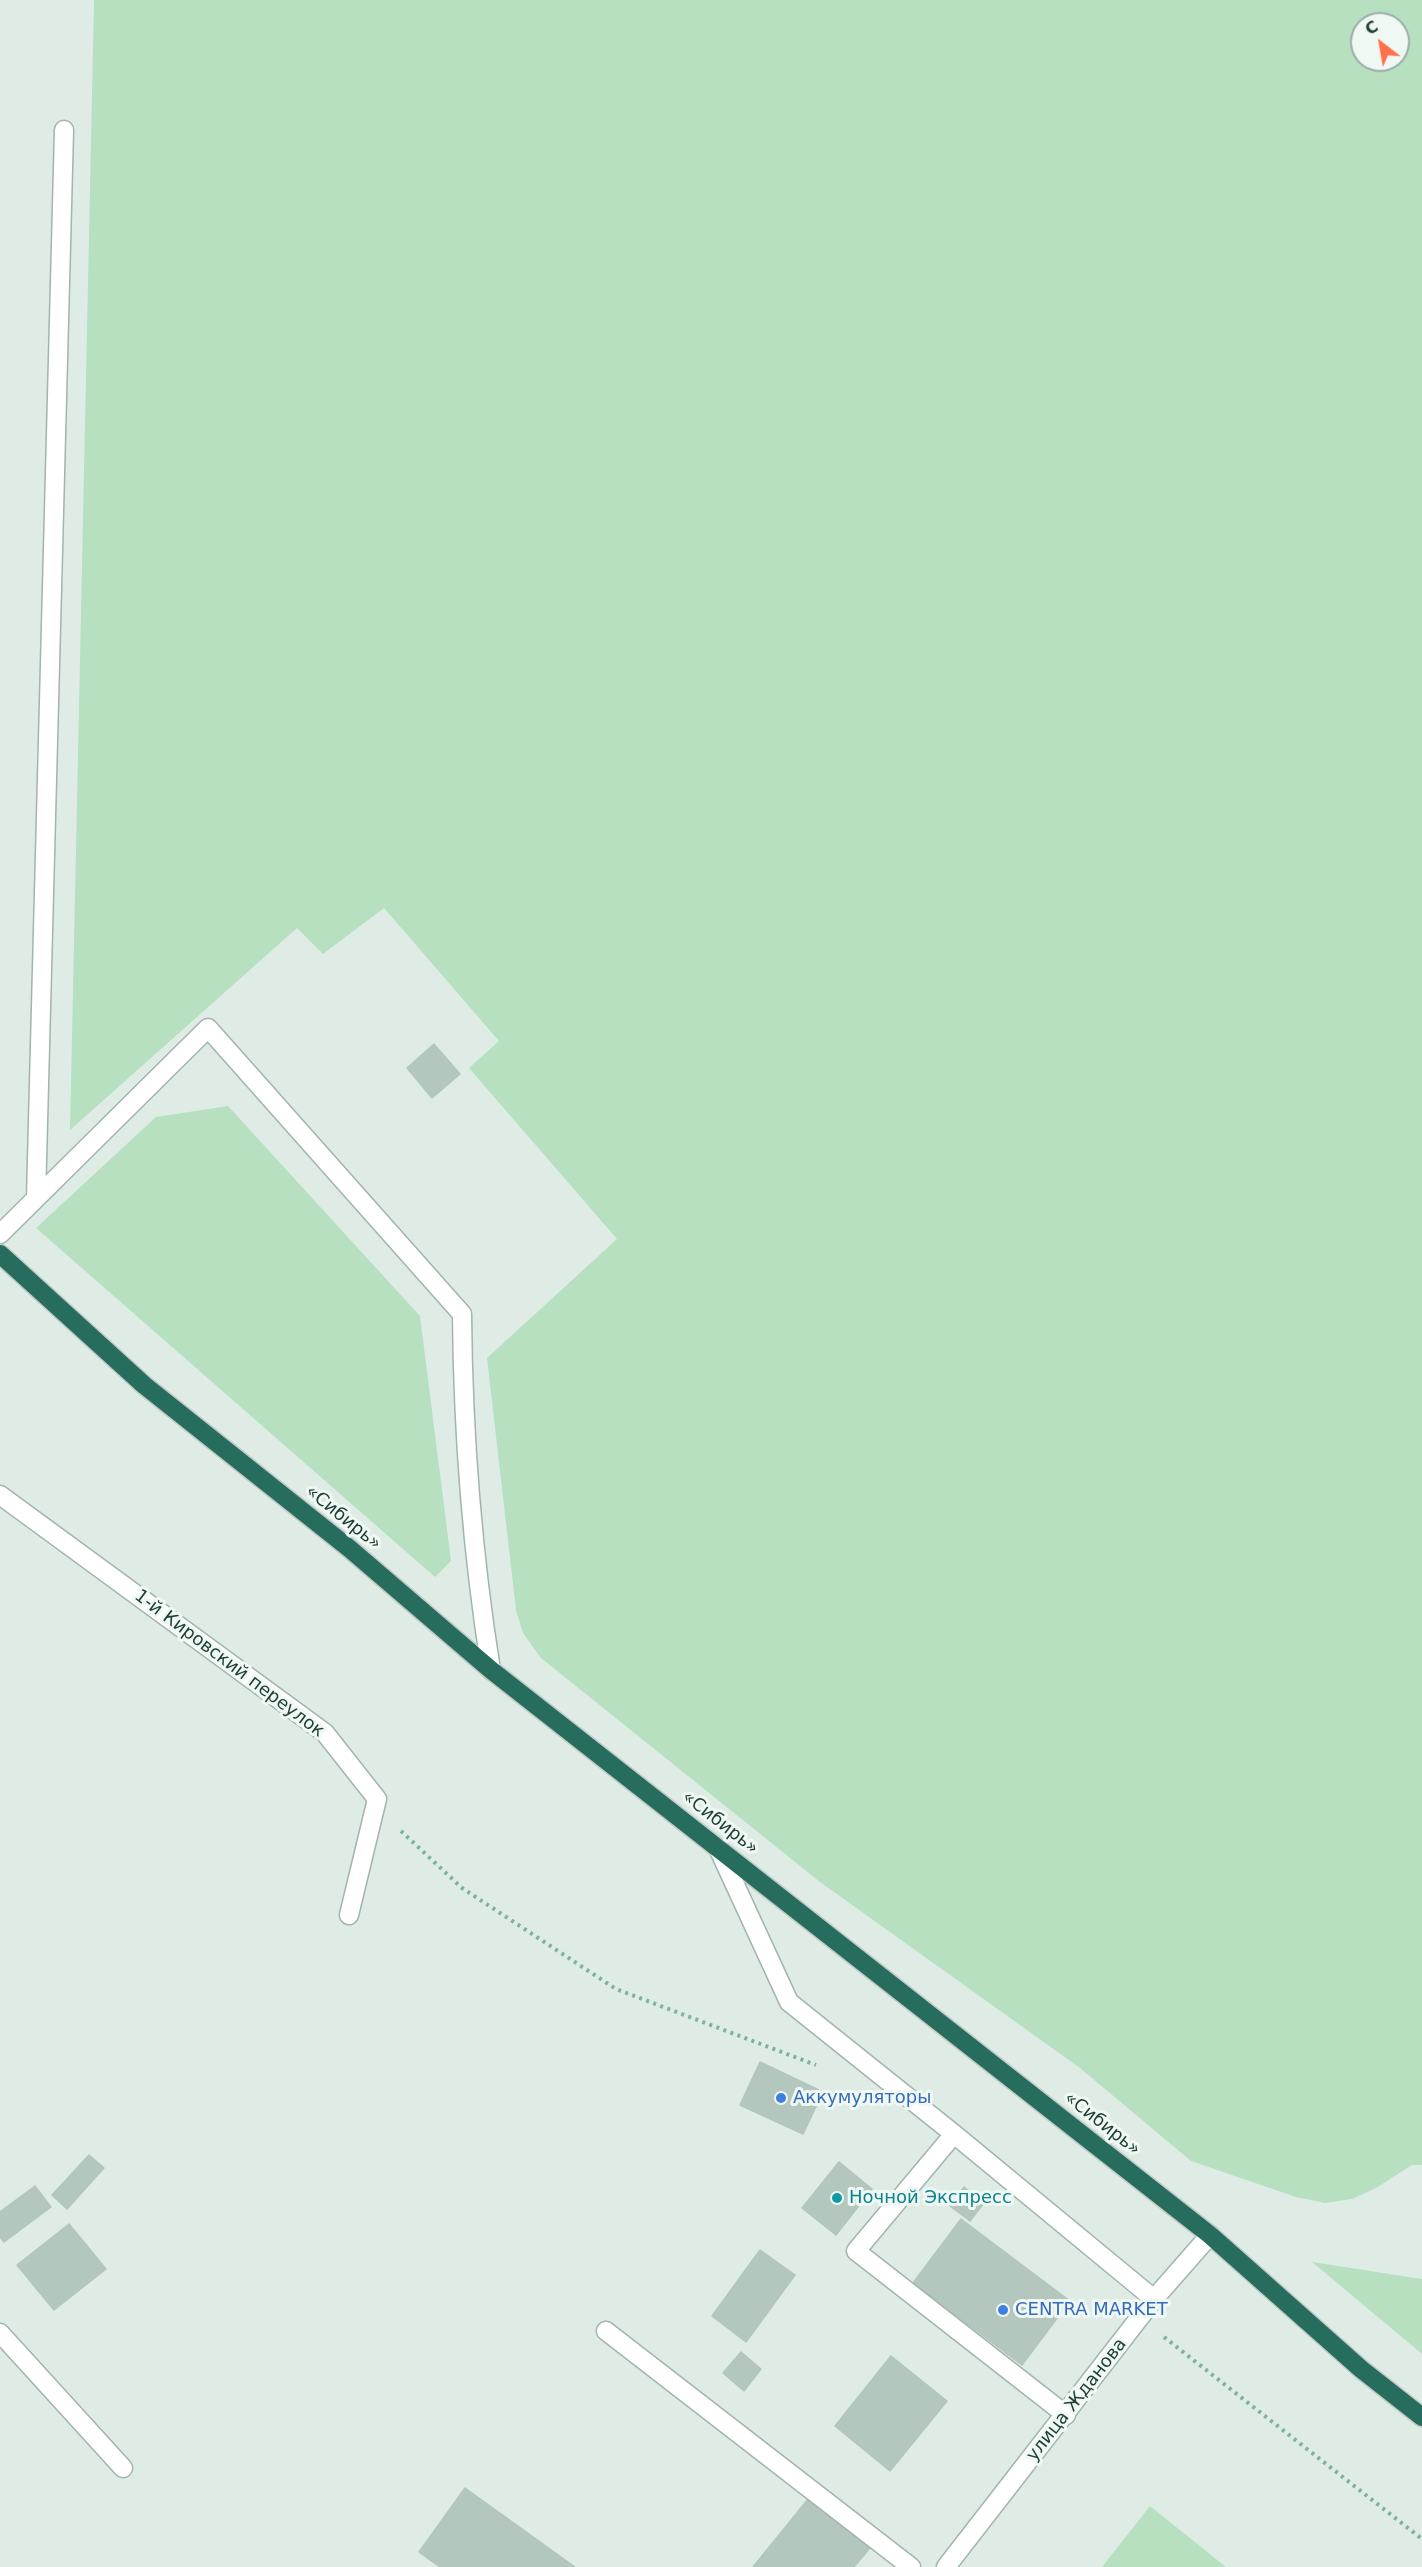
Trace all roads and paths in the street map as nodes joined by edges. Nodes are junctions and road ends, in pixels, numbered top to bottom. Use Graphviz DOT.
graph roads {
  1 [pos="64,130"];
  2 [pos="36,1198"];
  3 [pos="0,1234"];
  4 [pos="0,1254"];
  5 [pos="0,1495"];
  6 [pos="491,1670"];
  7 [pos="374,1808"];
  8 [pos="718,1848"];
  9 [pos="349,1914"];
  10 [pos="824,2071"];
  11 [pos="954,2133"];
  12 [pos="1210,2235"];
  13 [pos="1154,2300"];
  14 [pos="606,2331"];
  15 [pos="0,2332"];
  16 [pos="1155,2345"];
  17 [pos="1066,2415"];
  18 [pos="1422,2417"];
  19 [pos="123,2468"];
  20 [pos="1422,2539"];
  21 [pos="911,2567"];
  22 [pos="946,2567"];
  1 -- 2 [label="street"];
  2 -- 3 [label="street"];
  2 -- 6 [label="street"];
  4 -- 6 [label="highway, «Сибирь»"];
  5 -- 7 [label="street, 1-й Кировский переулок"];
  6 -- 8 [label="highway, «Сибирь»"];
  7 -- 9 [label="street"];
  7 -- 10 [label="path"];
  8 -- 11 [label="street"];
  8 -- 12 [label="highway, «Сибирь»"];
  11 -- 13 [label="street"];
  11 -- 17 [label="street"];
  12 -- 13 [label="street, улица Жданова"];
  12 -- 18 [label="highway, «Сибирь»"];
  13 -- 17 [label="street, улица Жданова"];
  14 -- 21 [label="street"];
  15 -- 19 [label="street"];
  16 -- 20 [label="path"];
  17 -- 22 [label="street, улица Жданова"];
}
